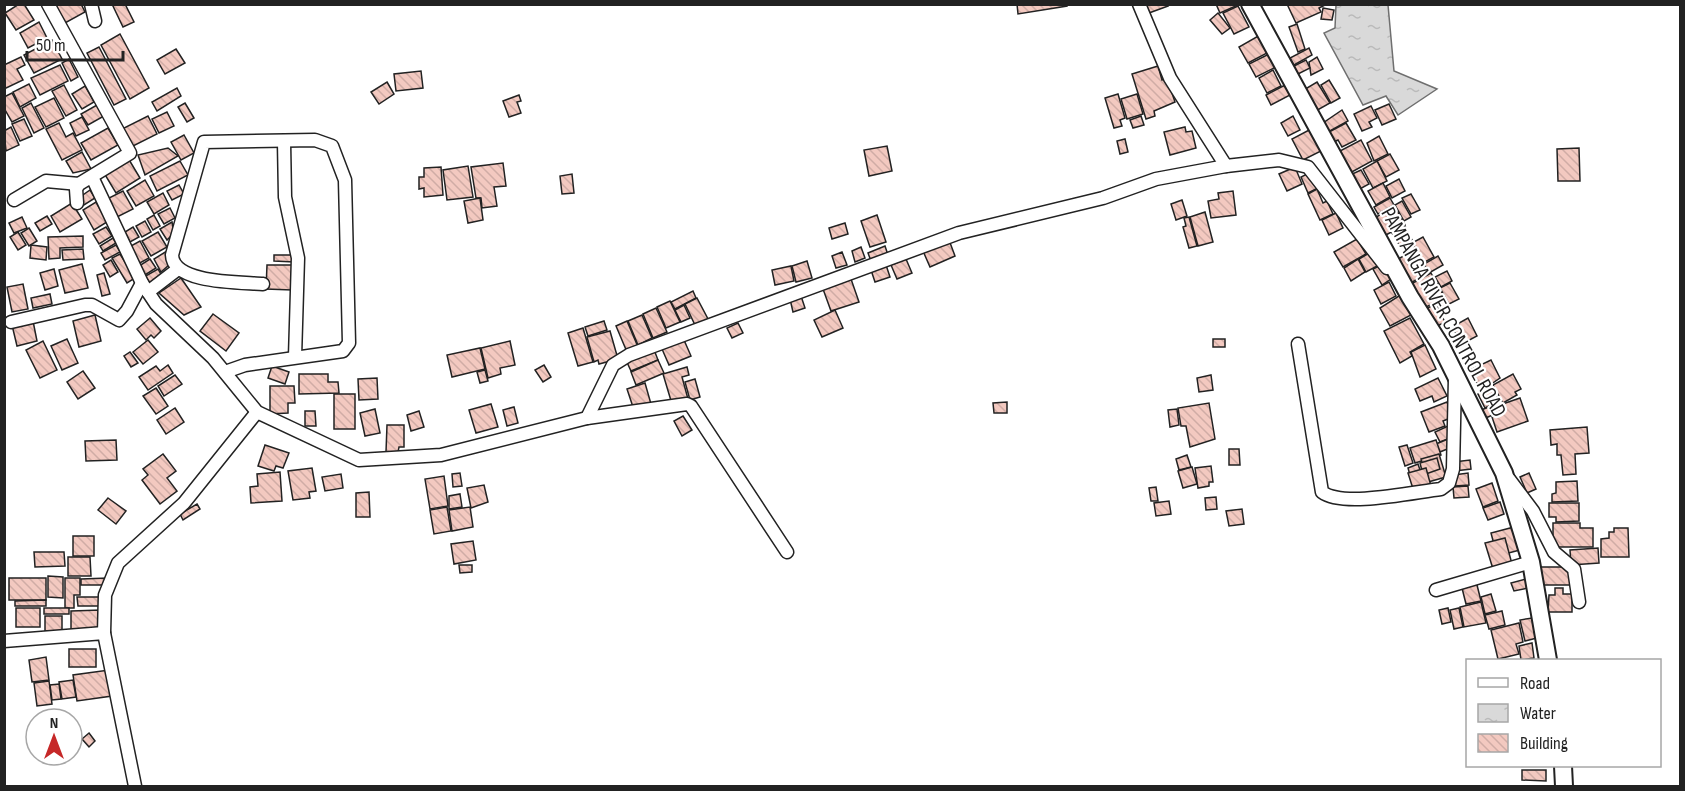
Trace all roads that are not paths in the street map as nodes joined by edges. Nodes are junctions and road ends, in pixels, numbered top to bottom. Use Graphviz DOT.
graph roads {
  1 [pos="48,4"];
  2 [pos="91,4"];
  3 [pos="1139,4"];
  4 [pos="1250,4"];
  5 [pos="95,21"];
  6 [pos="284,142"];
  7 [pos="1226,166"];
  8 [pos="92,177"];
  9 [pos="79,184"];
  10 [pos="14,200"];
  11 [pos="77,203"];
  12 [pos="178,269"];
  13 [pos="263,284"];
  14 [pos="145,288"];
  15 [pos="1410,297"];
  16 [pos="11,322"];
  17 [pos="1298,345"];
  18 [pos="295,357"];
  19 [pos="225,372"];
  20 [pos="1455,374"];
  21 [pos="256,412"];
  22 [pos="587,418"];
  23 [pos="1504,473"];
  24 [pos="787,552"];
  25 [pos="1531,562"];
  26 [pos="1436,590"];
  27 [pos="1579,602"];
  28 [pos="104,633"];
  29 [pos="4,641"];
  30 [pos="1548,659"];
  31 [pos="1563,767"];
  32 [pos="135,786"];
  33 [pos="1564,786"];
  1 -- 8 [label="street"];
  2 -- 5 [label="street"];
  3 -- 7 [label="street"];
  4 -- 15 [label="street, PAMPANGA RIVER CONTROL ROAD"];
  6 -- 12 [label="street"];
  6 -- 18 [label="street"];
  6 -- 18 [label="street"];
  7 -- 15 [label="street"];
  7 -- 22 [label="street"];
  8 -- 9 [label="street"];
  8 -- 14 [label="street"];
  9 -- 10 [label="street"];
  9 -- 11 [label="street"];
  12 -- 13 [label="street"];
  12 -- 14 [label="street"];
  14 -- 16 [label="street"];
  14 -- 19 [label="street"];
  15 -- 20 [label="street, PAMPANGA RIVER CONTROL ROAD"];
  17 -- 20 [label="street"];
  18 -- 19 [label="street"];
  19 -- 21 [label="street"];
  20 -- 23 [label="street, PAMPANGA RIVER CONTROL ROAD"];
  21 -- 22 [label="street"];
  21 -- 28 [label="street"];
  22 -- 24 [label="street"];
  23 -- 25 [label="street, PAMPANGA RIVER CONTROL ROAD"];
  23 -- 27 [label="street"];
  25 -- 26 [label="street"];
  25 -- 30 [label="street, PAMPANGA RIVER CONTROL ROAD"];
  28 -- 29 [label="street"];
  28 -- 32 [label="street"];
  31 -- 33 [label="street"];
}
